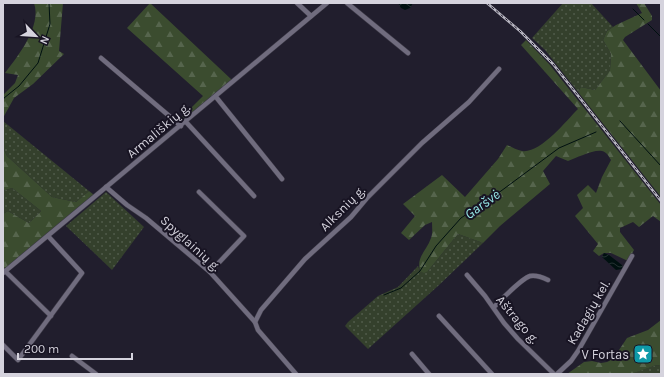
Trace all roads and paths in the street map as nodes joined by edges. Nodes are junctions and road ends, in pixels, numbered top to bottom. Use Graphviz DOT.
graph roads {
  1 [pos="296,3"];
  2 [pos="327,3"];
  3 [pos="347,3"];
  4 [pos="311,16"];
  5 [pos="408,53"];
  6 [pos="101,58"];
  7 [pos="499,69"];
  8 [pos="216,97"];
  9 [pos="186,122"];
  10 [pos="181,126"];
  11 [pos="282,179"];
  12 [pos="106,187"];
  13 [pos="199,192"];
  14 [pos="254,196"];
  15 [pos="48,236"];
  16 [pos="632,256"];
  17 [pos="4,272"];
  18 [pos="210,272"];
  19 [pos="467,275"];
  20 [pos="548,280"];
  21 [pos="494,308"];
  22 [pos="50,316"];
  23 [pos="439,316"];
  24 [pos="255,322"];
  25 [pos="3,345"];
  26 [pos="412,354"];
  27 [pos="72,356"];
  28 [pos="96,374"];
  29 [pos="296,374"];
  30 [pos="429,374"];
  31 [pos="492,374"];
  32 [pos="554,374"];
  33 [pos="557,374"];
  1 -- 4 [label="street"];
  2 -- 4 [label="street, Armališkių g."];
  3 -- 5 [label="street"];
  4 -- 8 [label="street, Armališkių g."];
  6 -- 10 [label="street"];
  7 -- 24 [label="street, Alksnių g."];
  8 -- 9 [label="street, Armališkių g."];
  8 -- 11 [label="street"];
  9 -- 10 [label="street, Armališkių g."];
  9 -- 14 [label="street"];
  10 -- 12 [label="street, Armališkių g."];
  12 -- 15 [label="street, Armališkių g."];
  12 -- 18 [label="street, Spyglainių g."];
  13 -- 18 [label="street"];
  15 -- 17 [label="street, Armališkių g."];
  15 -- 22 [label="street"];
  16 -- 33 [label="street, Kadagių kel."];
  17 -- 22 [label="street"];
  18 -- 24 [label="street, Spyglainių g."];
  19 -- 21 [label="street, Aštrago g."];
  20 -- 21 [label="street"];
  21 -- 32 [label="street, Aštrago g."];
  22 -- 25 [label="street"];
  23 -- 31 [label="street"];
  24 -- 29 [label="street"];
  26 -- 30 [label="street"];
  27 -- 28 [label="street"];
}
